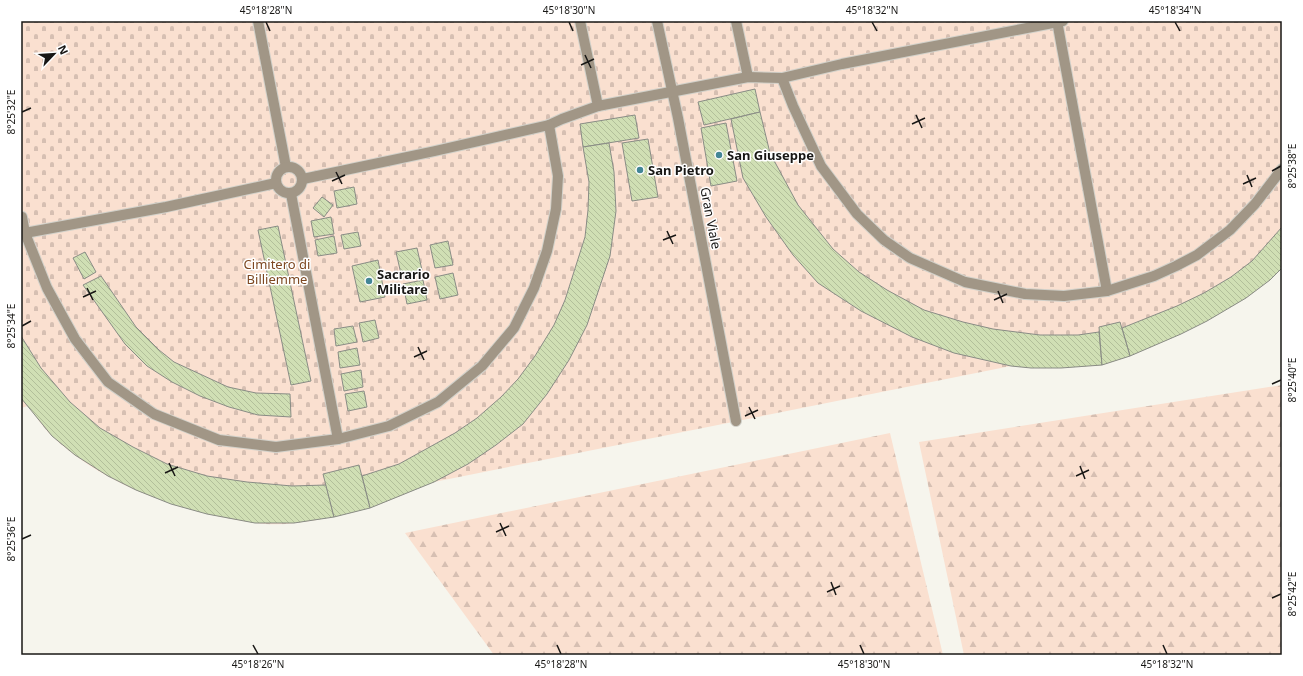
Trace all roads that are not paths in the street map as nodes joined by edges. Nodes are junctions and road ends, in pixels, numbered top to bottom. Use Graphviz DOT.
graph roads {
  1 [pos="258,21"];
  2 [pos="580,21"];
  3 [pos="657,21"];
  4 [pos="736,21"];
  5 [pos="1059,21"];
  6 [pos="748,77"];
  7 [pos="782,78"];
  8 [pos="672,91"];
  9 [pos="598,106"];
  10 [pos="549,125"];
  11 [pos="286,167"];
  12 [pos="1282,169"];
  13 [pos="303,179"];
  14 [pos="276,183"];
  15 [pos="291,194"];
  16 [pos="21,217"];
  17 [pos="26,234"];
  18 [pos="1107,291"];
  19 [pos="736,421"];
  20 [pos="338,439"];
  1 -- 11 [label="lane"];
  2 -- 9 [label="lane"];
  3 -- 8 [label="lane, Gran Viale"];
  4 -- 6 [label="lane"];
  5 -- 7 [label="lane"];
  5 -- 18 [label="lane"];
  6 -- 7 [label="lane"];
  6 -- 8 [label="lane"];
  7 -- 18 [label="lane"];
  8 -- 9 [label="lane"];
  8 -- 19 [label="lane, Gran Viale"];
  9 -- 10 [label="lane"];
  10 -- 13 [label="lane"];
  10 -- 20 [label="lane"];
  11 -- 13 [label="lane"];
  11 -- 14 [label="lane"];
  12 -- 18 [label="lane"];
  13 -- 15 [label="lane"];
  14 -- 15 [label="lane"];
  14 -- 17 [label="lane"];
  15 -- 20 [label="lane"];
  16 -- 17 [label="lane"];
  17 -- 20 [label="lane"];
}
